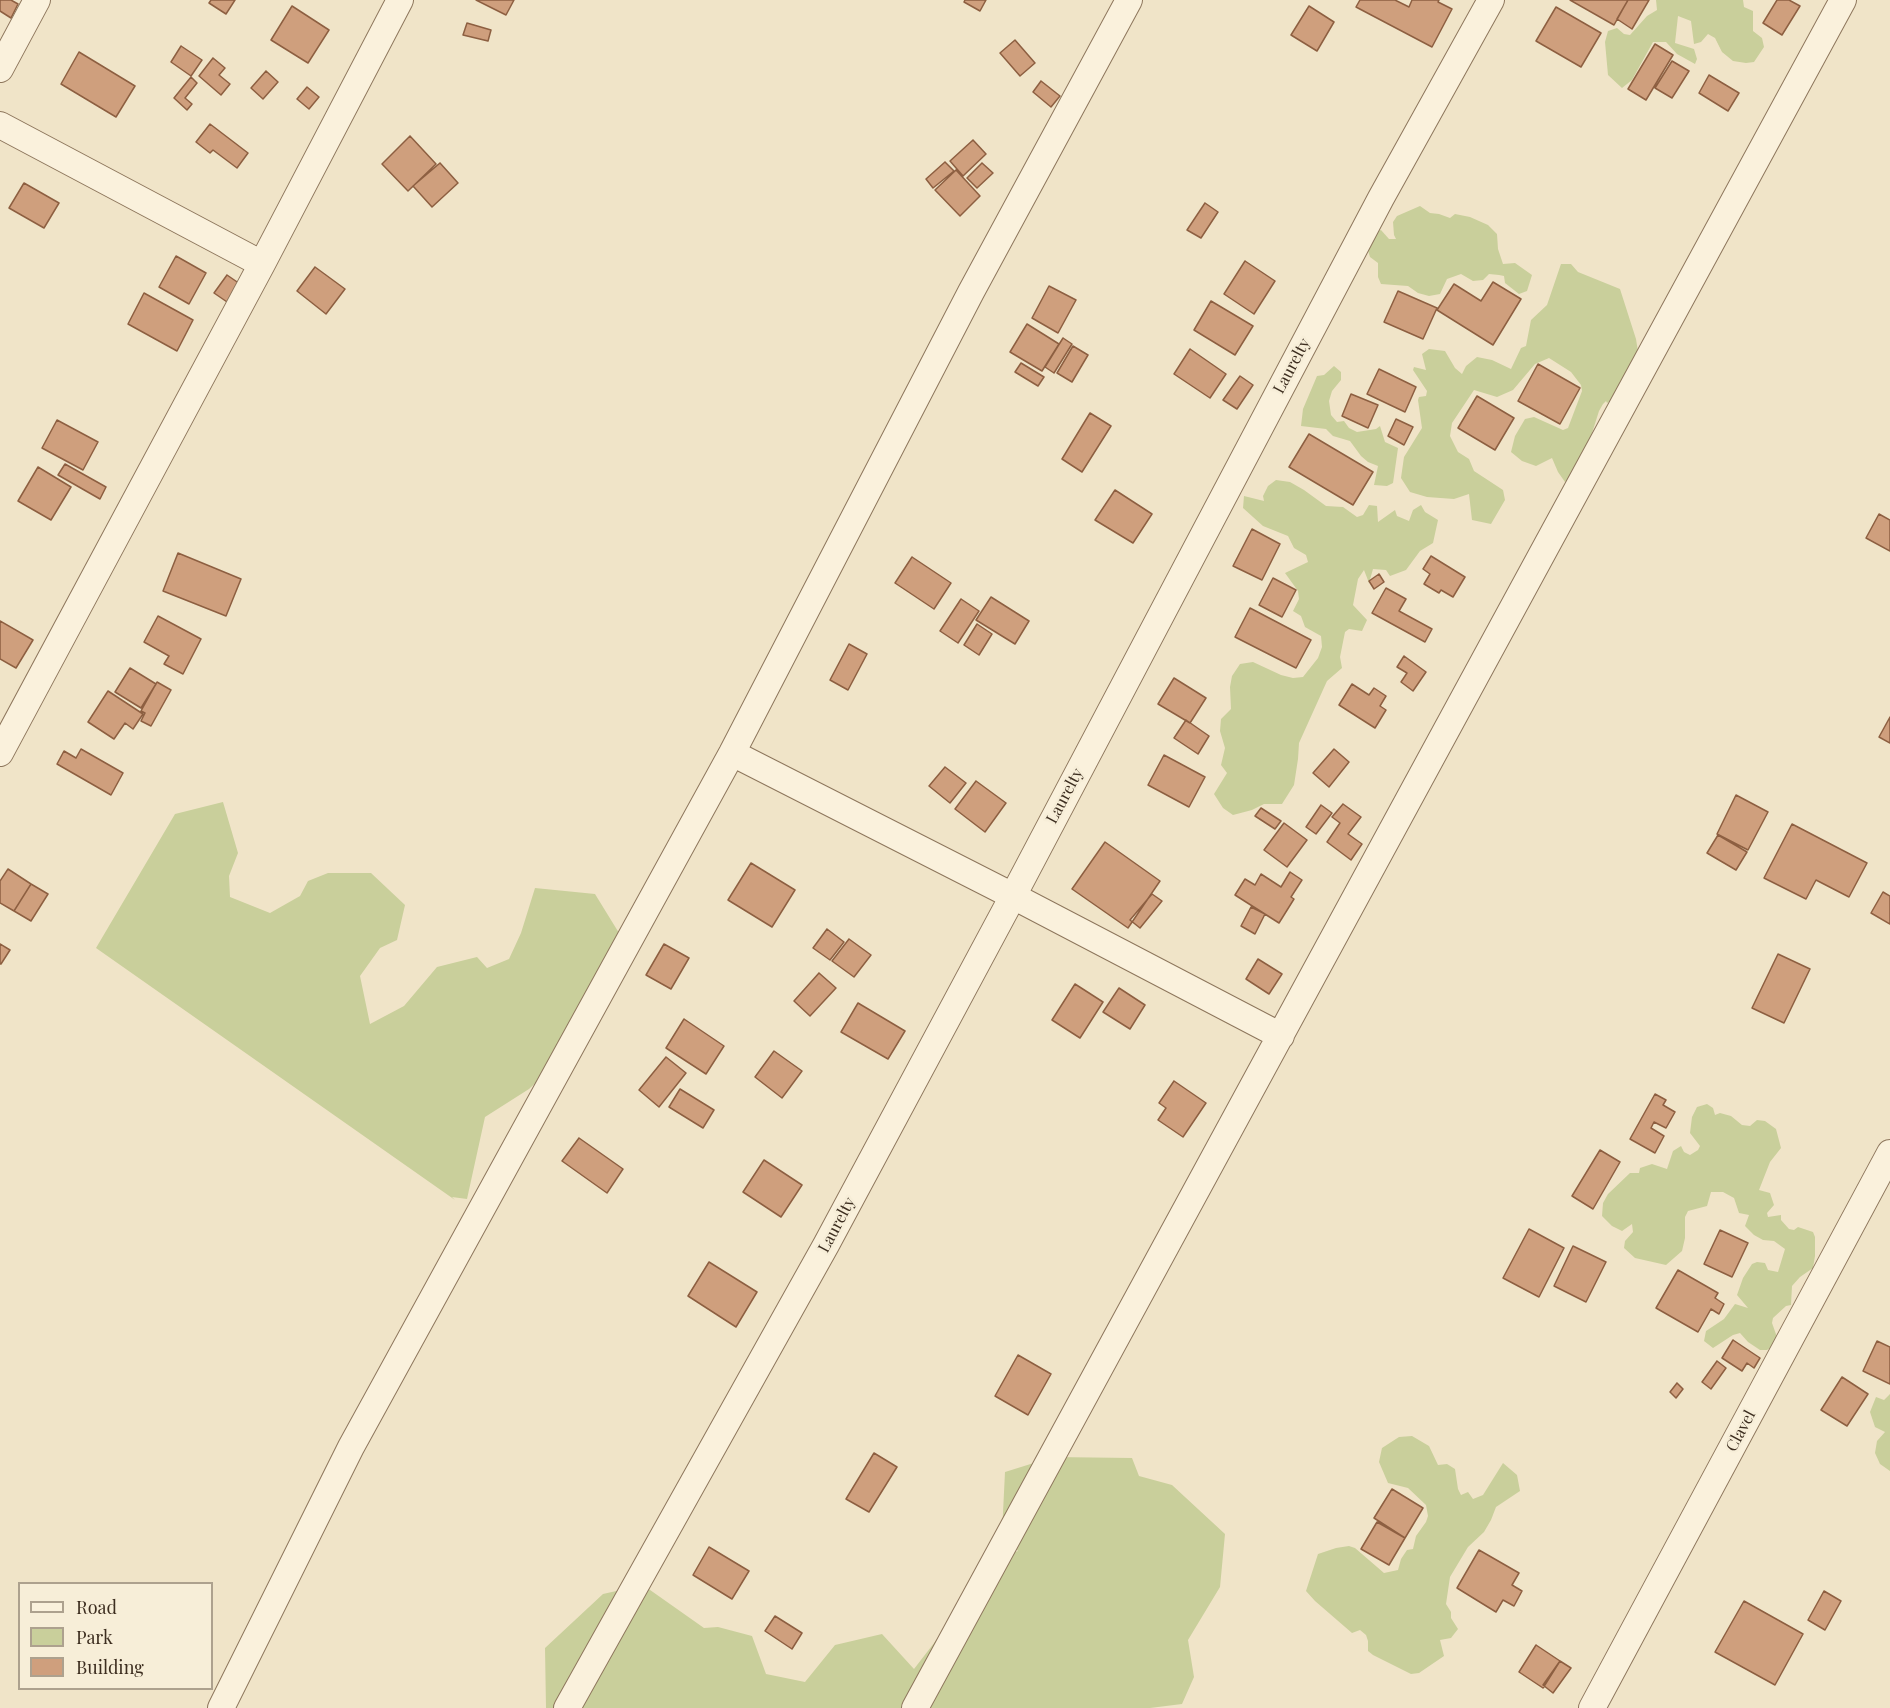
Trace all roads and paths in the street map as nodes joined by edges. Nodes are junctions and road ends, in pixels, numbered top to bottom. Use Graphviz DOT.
graph roads {
  1 [pos="37,0"];
  2 [pos="400,0"];
  3 [pos="1129,0"];
  4 [pos="1491,0"];
  5 [pos="1843,0"];
  6 [pos="0,69"];
  7 [pos="0,125"];
  8 [pos="262,264"];
  9 [pos="0,753"];
  10 [pos="732,753"];
  11 [pos="1013,896"];
  12 [pos="1281,1036"];
  13 [pos="1890,1153"];
  14 [pos="221,1708"];
  15 [pos="567,1708"];
  16 [pos="915,1708"];
  17 [pos="1592,1708"];
  1 -- 6 [label="street"];
  2 -- 8 [label="street"];
  3 -- 10 [label="street"];
  4 -- 11 [label="street, Laurelty"];
  5 -- 12 [label="street"];
  7 -- 8 [label="street"];
  8 -- 9 [label="street"];
  10 -- 11 [label="street"];
  10 -- 14 [label="street"];
  11 -- 12 [label="street"];
  11 -- 15 [label="street, Laurelty"];
  12 -- 16 [label="street"];
  13 -- 17 [label="street, Clavel"];
}
